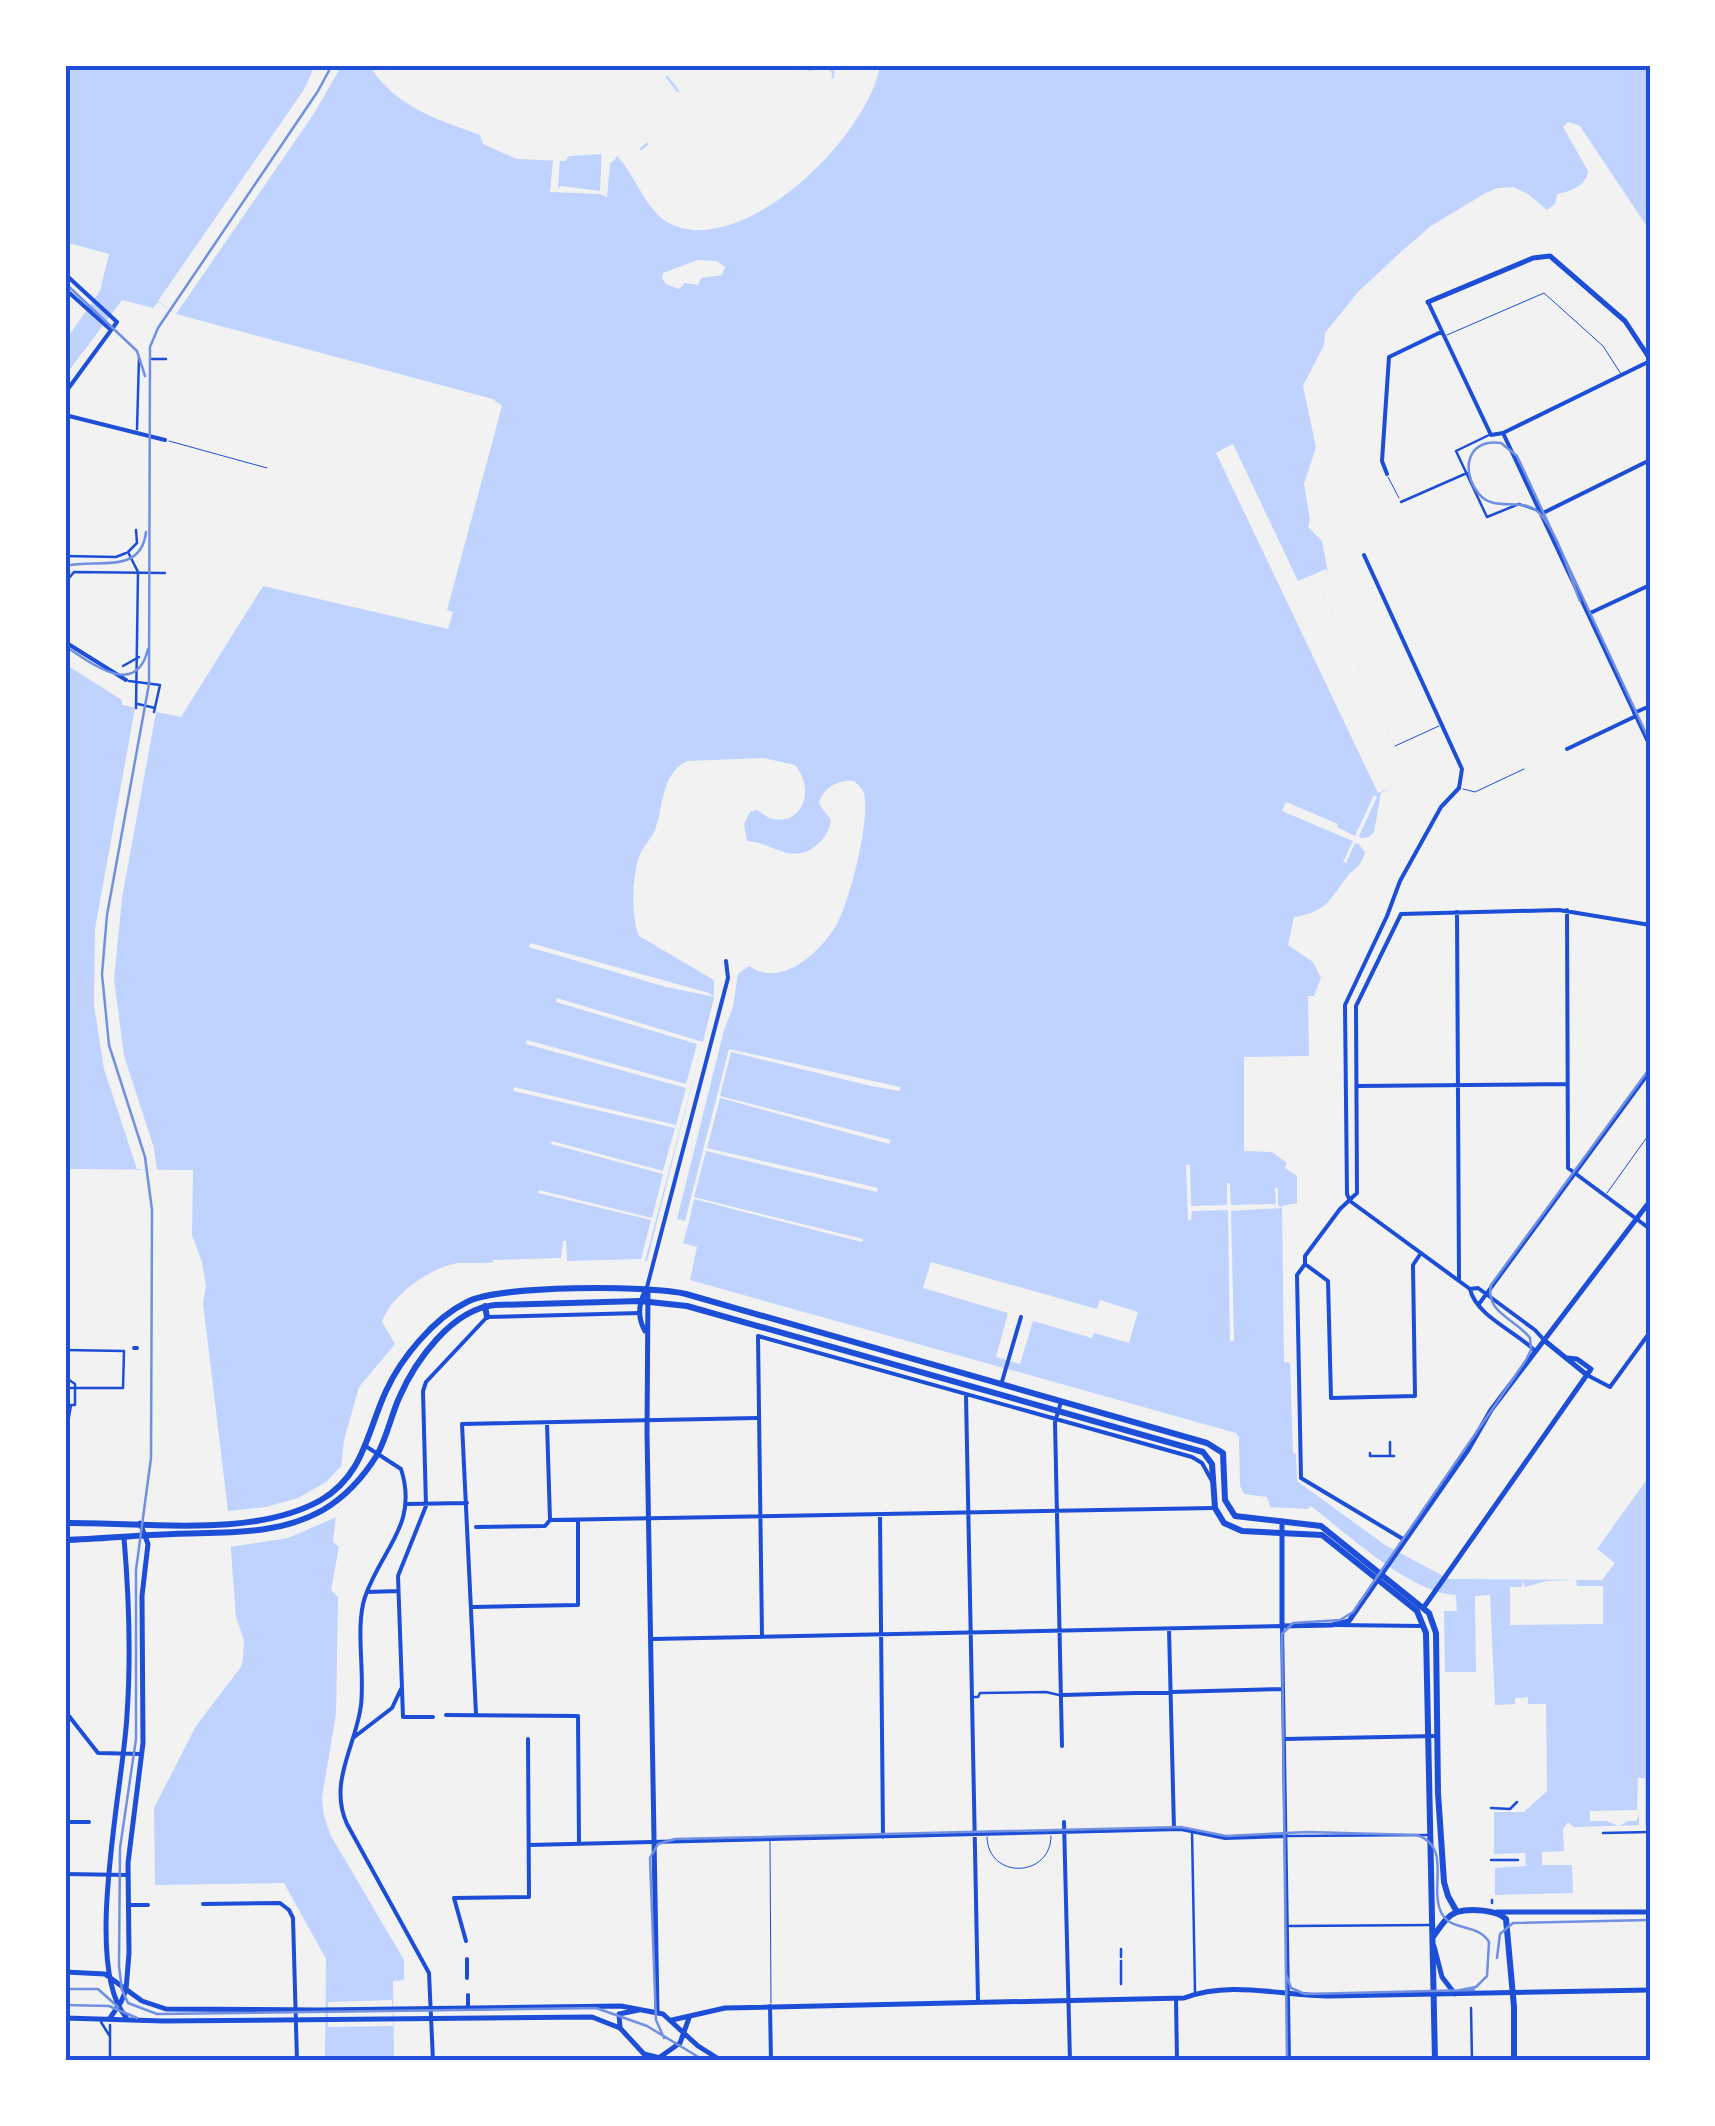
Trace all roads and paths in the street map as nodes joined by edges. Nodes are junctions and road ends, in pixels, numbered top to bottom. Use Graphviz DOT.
graph roads {
  1 [pos="65,274"];
  2 [pos="65,288"];
  3 [pos="1428,302"];
  4 [pos="111,330"];
  5 [pos="1443,334"];
  6 [pos="138,358"];
  7 [pos="152,359"];
  8 [pos="166,359"];
  9 [pos="1650,360"];
  10 [pos="1622,376"];
  11 [pos="65,393"];
  12 [pos="65,415"];
  13 [pos="136,431"];
  14 [pos="1503,432"];
  15 [pos="1491,435"];
  16 [pos="166,440"];
  17 [pos="1650,460"];
  18 [pos="267,468"];
  19 [pos="1466,473"];
  20 [pos="1387,474"];
  21 [pos="1401,502"];
  22 [pos="1540,513"];
  23 [pos="136,530"];
  24 [pos="128,552"];
  25 [pos="1364,554"];
  26 [pos="65,559"];
  27 [pos="138,572"];
  28 [pos="165,573"];
  29 [pos="71,574"];
  30 [pos="65,583"];
  31 [pos="1650,584"];
  32 [pos="1588,614"];
  33 [pos="65,642"];
  34 [pos="139,656"];
  35 [pos="123,666"];
  36 [pos="126,680"];
  37 [pos="139,682"];
  38 [pos="1650,706"];
  39 [pos="1635,714"];
  40 [pos="1442,725"];
  41 [pos="1395,746"];
  42 [pos="1650,746"];
  43 [pos="1566,749"];
  44 [pos="1524,769"];
  45 [pos="1459,788"];
  46 [pos="1566,910"];
  47 [pos="1457,912"];
  48 [pos="1650,926"];
  49 [pos="726,962"];
  50 [pos="1650,1071"];
  51 [pos="1568,1084"];
  52 [pos="1458,1085"];
  53 [pos="1356,1086"];
  54 [pos="1650,1133"];
  55 [pos="1575,1175"];
  56 [pos="1605,1196"];
  57 [pos="1650,1201"];
  58 [pos="1350,1202"];
  59 [pos="1637,1220"];
  60 [pos="1650,1229"];
  61 [pos="1421,1253"];
  62 [pos="1305,1264"];
  63 [pos="1458,1280"];
  64 [pos="647,1288"];
  65 [pos="1470,1289"];
  66 [pos="1487,1294"];
  67 [pos="640,1302"];
  68 [pos="650,1302"];
  69 [pos="1479,1304"];
  70 [pos="485,1306"];
  71 [pos="640,1313"];
  72 [pos="488,1317"];
  73 [pos="1021,1317"];
  74 [pos="1650,1332"];
  75 [pos="646,1333"];
  76 [pos="1545,1342"];
  77 [pos="65,1350"];
  78 [pos="1535,1351"];
  79 [pos="1591,1373"];
  80 [pos="65,1377"];
  81 [pos="1001,1385"];
  82 [pos="65,1388"];
  83 [pos="75,1388"];
  84 [pos="966,1396"];
  85 [pos="1060,1406"];
  86 [pos="757,1418"];
  87 [pos="647,1420"];
  88 [pos="1056,1422"];
  89 [pos="547,1423"];
  90 [pos="65,1441"];
  91 [pos="1390,1442"];
  92 [pos="367,1446"];
  93 [pos="378,1453"];
  94 [pos="1374,1454"];
  95 [pos="1214,1484"];
  96 [pos="426,1503"];
  97 [pos="467,1503"];
  98 [pos="406,1504"];
  99 [pos="1215,1508"];
  100 [pos="1057,1512"];
  101 [pos="968,1514"];
  102 [pos="880,1515"];
  103 [pos="649,1518"];
  104 [pos="760,1518"];
  105 [pos="550,1520"];
  106 [pos="578,1520"];
  107 [pos="1282,1521"];
  108 [pos="65,1523"];
  109 [pos="140,1523"];
  110 [pos="476,1526"];
  111 [pos="1282,1532"];
  112 [pos="146,1536"];
  113 [pos="124,1538"];
  114 [pos="65,1540"];
  115 [pos="1404,1540"];
  116 [pos="1345,1550"];
  117 [pos="1378,1578"];
  118 [pos="399,1590"];
  119 [pos="368,1592"];
  120 [pos="472,1606"];
  121 [pos="1421,1610"];
  122 [pos="1332,1625"];
  123 [pos="1282,1626"];
  124 [pos="1424,1626"];
  125 [pos="1169,1629"];
  126 [pos="1060,1630"];
  127 [pos="970,1633"];
  128 [pos="881,1635"];
  129 [pos="762,1637"];
  130 [pos="651,1639"];
  131 [pos="403,1685"];
  132 [pos="1283,1690"];
  133 [pos="1170,1691"];
  134 [pos="1061,1695"];
  135 [pos="972,1697"];
  136 [pos="65,1711"];
  137 [pos="476,1714"];
  138 [pos="446,1715"];
  139 [pos="433,1717"];
  140 [pos="72,1720"];
  141 [pos="65,1725"];
  142 [pos="1427,1736"];
  143 [pos="1437,1736"];
  144 [pos="352,1738"];
  145 [pos="528,1739"];
  146 [pos="1284,1740"];
  147 [pos="1062,1746"];
  148 [pos="124,1753"];
  149 [pos="142,1754"];
  150 [pos="1517,1802"];
  151 [pos="1491,1808"];
  152 [pos="65,1822"];
  153 [pos="89,1822"];
  154 [pos="1064,1822"];
  155 [pos="1174,1830"];
  156 [pos="1192,1830"];
  157 [pos="1650,1832"];
  158 [pos="1051,1833"];
  159 [pos="1064,1833"];
  160 [pos="1604,1833"];
  161 [pos="974,1834"];
  162 [pos="987,1834"];
  163 [pos="1286,1836"];
  164 [pos="1430,1836"];
  165 [pos="884,1837"];
  166 [pos="770,1839"];
  167 [pos="654,1842"];
  168 [pos="579,1844"];
  169 [pos="528,1845"];
  170 [pos="1443,1848"];
  171 [pos="1512,1853"];
  172 [pos="1492,1860"];
  173 [pos="1512,1860"];
  174 [pos="1518,1860"];
  175 [pos="65,1874"];
  176 [pos="108,1875"];
  177 [pos="128,1875"];
  178 [pos="202,1904"];
  179 [pos="129,1905"];
  180 [pos="148,1905"];
  181 [pos="1458,1912"];
  182 [pos="1497,1912"];
  183 [pos="1650,1912"];
  184 [pos="1432,1925"];
  185 [pos="1289,1926"];
  186 [pos="466,1941"];
  187 [pos="1433,1941"];
  188 [pos="1121,1949"];
  189 [pos="467,1959"];
  190 [pos="65,1972"];
  191 [pos="108,1975"];
  192 [pos="468,1978"];
  193 [pos="1122,1984"];
  194 [pos="126,1990"];
  195 [pos="1650,1990"];
  196 [pos="1288,1993"];
  197 [pos="1194,1994"];
  198 [pos="1511,1994"];
  199 [pos="468,1995"];
  200 [pos="1434,1995"];
  201 [pos="1456,1995"];
  202 [pos="978,1998"];
  203 [pos="1176,1998"];
  204 [pos="1068,2000"];
  205 [pos="770,2006"];
  206 [pos="118,2007"];
  207 [pos="430,2008"];
  208 [pos="468,2008"];
  209 [pos="1471,2008"];
  210 [pos="646,2009"];
  211 [pos="296,2010"];
  212 [pos="658,2012"];
  213 [pos="328,2014"];
  214 [pos="65,2018"];
  215 [pos="431,2018"];
  216 [pos="689,2018"];
  217 [pos="128,2019"];
  218 [pos="296,2019"];
  219 [pos="672,2020"];
  220 [pos="110,2021"];
  221 [pos="102,2022"];
  222 [pos="620,2028"];
  223 [pos="685,2033"];
  224 [pos="110,2036"];
  225 [pos="657,2058"];
  226 [pos="1456,2058"];
  227 [pos="1472,2060"];
  228 [pos="110,2061"];
  229 [pos="297,2061"];
  230 [pos="433,2061"];
  231 [pos="672,2061"];
  232 [pos="722,2061"];
  233 [pos="771,2061"];
  234 [pos="1070,2061"];
  235 [pos="1177,2061"];
  236 [pos="1289,2061"];
  237 [pos="1436,2061"];
  238 [pos="1514,2061"];
  1 -- 4 [label="street"];
  2 -- 4 [label="street"];
  3 -- 5 [label="street"];
  3 -- 9 [label="main road"];
  4 -- 11 [label="street"];
  5 -- 10 [label="lane"];
  5 -- 15 [label="street"];
  5 -- 20 [label="street"];
  6 -- 13 [label="street"];
  7 -- 8 [label="street"];
  9 -- 10 [label="street"];
  10 -- 14 [label="street"];
  12 -- 16 [label="street"];
  14 -- 15 [label="street"];
  14 -- 22 [label="street"];
  15 -- 19 [label="street"];
  16 -- 18 [label="lane"];
  17 -- 22 [label="street"];
  19 -- 21 [label="street"];
  19 -- 22 [label="street"];
  20 -- 21 [label="lane"];
  22 -- 32 [label="street"];
  23 -- 24 [label="street"];
  24 -- 26 [label="street"];
  24 -- 27 [label="street"];
  25 -- 40 [label="street"];
  26 -- 29 [label="lane"];
  27 -- 28 [label="street"];
  27 -- 29 [label="street"];
  27 -- 34 [label="street"];
  29 -- 30 [label="street"];
  31 -- 32 [label="street"];
  32 -- 39 [label="street"];
  33 -- 36 [label="street"];
  34 -- 35 [label="street"];
  34 -- 37 [label="street"];
  36 -- 37 [label="street"];
  37 -- 37 [label="street"];
  38 -- 39 [label="street"];
  39 -- 42 [label="street"];
  39 -- 43 [label="street"];
  40 -- 41 [label="lane"];
  40 -- 45 [label="street"];
  44 -- 45 [label="lane"];
  45 -- 58 [label="street"];
  46 -- 47 [label="street"];
  46 -- 48 [label="street"];
  46 -- 51 [label="street"];
  47 -- 52 [label="street"];
  47 -- 53 [label="street"];
  49 -- 64 [label="street"];
  50 -- 55 [label="street"];
  51 -- 52 [label="street"];
  51 -- 55 [label="street"];
  52 -- 53 [label="street"];
  52 -- 63 [label="street"];
  53 -- 58 [label="street"];
  54 -- 56 [label="lane"];
  55 -- 56 [label="street"];
  55 -- 66 [label="street"];
  56 -- 59 [label="street"];
  57 -- 59 [label="main road"];
  58 -- 61 [label="street"];
  58 -- 62 [label="street"];
  59 -- 60 [label="street"];
  59 -- 76 [label="main road"];
  61 -- 62 [label="street"];
  61 -- 63 [label="street"];
  62 -- 115 [label="street"];
  63 -- 65 [label="street"];
  64 -- 67 [label="main road"];
  64 -- 68 [label="main road"];
  64 -- 81 [label="main road"];
  64 -- 92 [label="main road"];
  65 -- 66 [label="street"];
  65 -- 69 [label="street"];
  66 -- 69 [label="street"];
  66 -- 76 [label="street"];
  67 -- 68 [label="main road"];
  67 -- 70 [label="main road"];
  67 -- 71 [label="main road"];
  68 -- 75 [label="main road"];
  68 -- 85 [label="main road"];
  69 -- 78 [label="street"];
  70 -- 72 [label="main road"];
  70 -- 93 [label="main road"];
  71 -- 72 [label="street"];
  71 -- 75 [label="main road"];
  72 -- 96 [label="street"];
  73 -- 81 [label="street"];
  74 -- 79 [label="street"];
  75 -- 87 [label="main road"];
  76 -- 78 [label="main road"];
  76 -- 79 [label="main road"];
  77 -- 83 [label="street"];
  78 -- 115 [label="main road"];
  79 -- 121 [label="main road"];
  80 -- 83 [label="street"];
  81 -- 85 [label="main road"];
  82 -- 83 [label="street"];
  83 -- 90 [label="street"];
  84 -- 86 [label="street"];
  84 -- 88 [label="street"];
  84 -- 101 [label="street"];
  85 -- 88 [label="street"];
  85 -- 95 [label="main road"];
  85 -- 107 [label="main road"];
  86 -- 87 [label="street"];
  86 -- 104 [label="street"];
  87 -- 89 [label="street"];
  87 -- 103 [label="main road"];
  88 -- 95 [label="street"];
  88 -- 100 [label="street"];
  89 -- 97 [label="street"];
  89 -- 105 [label="street"];
  91 -- 94 [label="street"];
  92 -- 93 [label="street"];
  92 -- 109 [label="main road"];
  93 -- 98 [label="street"];
  93 -- 112 [label="main road"];
  95 -- 99 [label="main road"];
  96 -- 97 [label="street"];
  96 -- 98 [label="street"];
  96 -- 118 [label="street"];
  97 -- 120 [label="street"];
  98 -- 119 [label="street"];
  99 -- 100 [label="street"];
  99 -- 111 [label="main road"];
  100 -- 101 [label="street"];
  100 -- 126 [label="street"];
  101 -- 102 [label="street"];
  101 -- 127 [label="street"];
  102 -- 104 [label="street"];
  102 -- 128 [label="street"];
  103 -- 104 [label="street"];
  103 -- 106 [label="street"];
  103 -- 130 [label="main road"];
  104 -- 129 [label="street"];
  105 -- 106 [label="street"];
  105 -- 110 [label="street"];
  106 -- 120 [label="street"];
  107 -- 111 [label="main road"];
  107 -- 116 [label="main road"];
  108 -- 109 [label="main road"];
  109 -- 112 [label="main road"];
  111 -- 116 [label="main road"];
  111 -- 123 [label="main road"];
  112 -- 113 [label="main road"];
  112 -- 149 [label="main road"];
  113 -- 114 [label="main road"];
  113 -- 148 [label="main road"];
  115 -- 117 [label="main road"];
  116 -- 117 [label="main road"];
  117 -- 121 [label="main road"];
  117 -- 122 [label="main road"];
  118 -- 119 [label="street"];
  118 -- 131 [label="street"];
  119 -- 144 [label="street"];
  120 -- 137 [label="street"];
  121 -- 124 [label="main road"];
  121 -- 143 [label="main road"];
  122 -- 123 [label="main road"];
  122 -- 124 [label="street"];
  123 -- 125 [label="street"];
  123 -- 132 [label="street"];
  124 -- 142 [label="main road"];
  125 -- 126 [label="street"];
  125 -- 133 [label="street"];
  126 -- 127 [label="street"];
  126 -- 134 [label="street"];
  127 -- 128 [label="street"];
  127 -- 135 [label="street"];
  128 -- 129 [label="street"];
  128 -- 165 [label="street"];
  129 -- 130 [label="street"];
  130 -- 167 [label="main road"];
  131 -- 139 [label="street"];
  131 -- 144 [label="street"];
  132 -- 133 [label="street"];
  132 -- 146 [label="street"];
  133 -- 134 [label="street"];
  133 -- 155 [label="street"];
  134 -- 135 [label="street"];
  134 -- 147 [label="street"];
  135 -- 161 [label="street"];
  136 -- 140 [label="street"];
  137 -- 138 [label="street"];
  137 -- 168 [label="street"];
  140 -- 141 [label="street"];
  140 -- 148 [label="street"];
  142 -- 143 [label="street"];
  142 -- 146 [label="street"];
  142 -- 164 [label="main road"];
  143 -- 170 [label="main road"];
  144 -- 207 [label="street"];
  145 -- 169 [label="street"];
  146 -- 163 [label="street"];
  148 -- 149 [label="street"];
  148 -- 176 [label="main road"];
  149 -- 177 [label="main road"];
  150 -- 151 [label="street"];
  152 -- 153 [label="street"];
  154 -- 159 [label="street"];
  155 -- 156 [label="street"];
  155 -- 159 [label="street"];
  156 -- 163 [label="street"];
  156 -- 197 [label="street"];
  157 -- 160 [label="street"];
  158 -- 159 [label="street"];
  158 -- 162 [label="street"];
  158 -- 162 [label="lane"];
  159 -- 204 [label="street"];
  161 -- 162 [label="street"];
  161 -- 165 [label="street"];
  161 -- 202 [label="street"];
  163 -- 164 [label="street"];
  163 -- 185 [label="street"];
  164 -- 170 [label="lane"];
  164 -- 184 [label="main road"];
  165 -- 166 [label="street"];
  166 -- 167 [label="street"];
  166 -- 205 [label="lane"];
  167 -- 168 [label="street"];
  167 -- 212 [label="main road"];
  168 -- 169 [label="street"];
  169 -- 186 [label="street"];
  170 -- 181 [label="main road"];
  171 -- 173 [label="street"];
  172 -- 173 [label="street"];
  173 -- 174 [label="street"];
  175 -- 176 [label="street"];
  176 -- 177 [label="street"];
  176 -- 191 [label="main road"];
  177 -- 179 [label="main road"];
  178 -- 211 [label="street"];
  179 -- 180 [label="street"];
  179 -- 194 [label="main road"];
  181 -- 182 [label="main road"];
  181 -- 187 [label="main road"];
  182 -- 183 [label="main road"];
  182 -- 198 [label="main road"];
  184 -- 185 [label="street"];
  184 -- 187 [label="main road"];
  185 -- 196 [label="street"];
  187 -- 200 [label="main road"];
  187 -- 201 [label="main road"];
  188 -- 193 [label="street"];
  189 -- 192 [label="street"];
  190 -- 191 [label="main road"];
  191 -- 194 [label="main road"];
  191 -- 206 [label="main road"];
  194 -- 206 [label="main road"];
  194 -- 211 [label="main road"];
  195 -- 198 [label="main road"];
  196 -- 197 [label="main road"];
  196 -- 200 [label="main road"];
  196 -- 236 [label="street"];
  197 -- 203 [label="main road"];
  198 -- 201 [label="main road"];
  198 -- 238 [label="main road"];
  199 -- 208 [label="street"];
  200 -- 201 [label="main road"];
  200 -- 237 [label="main road"];
  202 -- 204 [label="main road"];
  202 -- 205 [label="main road"];
  203 -- 204 [label="main road"];
  203 -- 235 [label="street"];
  204 -- 234 [label="street"];
  205 -- 216 [label="main road"];
  205 -- 233 [label="street"];
  206 -- 217 [label="main road"];
  206 -- 220 [label="main road"];
  207 -- 208 [label="main road"];
  207 -- 213 [label="main road"];
  207 -- 215 [label="street"];
  208 -- 210 [label="main road"];
  209 -- 227 [label="street"];
  210 -- 212 [label="main road"];
  210 -- 222 [label="main road"];
  211 -- 213 [label="main road"];
  211 -- 218 [label="street"];
  212 -- 219 [label="main road"];
  213 -- 215 [label="main road"];
  213 -- 218 [label="main road"];
  214 -- 220 [label="main road"];
  215 -- 222 [label="main road"];
  215 -- 230 [label="street"];
  216 -- 219 [label="main road"];
  216 -- 223 [label="main road"];
  217 -- 218 [label="main road"];
  217 -- 220 [label="main road"];
  218 -- 229 [label="street"];
  219 -- 223 [label="main road"];
  220 -- 224 [label="street"];
  221 -- 224 [label="street"];
  222 -- 225 [label="main road"];
  223 -- 225 [label="main road"];
  223 -- 232 [label="main road"];
  224 -- 228 [label="street"];
  225 -- 231 [label="main road"];
  226 -- 227 [label="street"];
}
